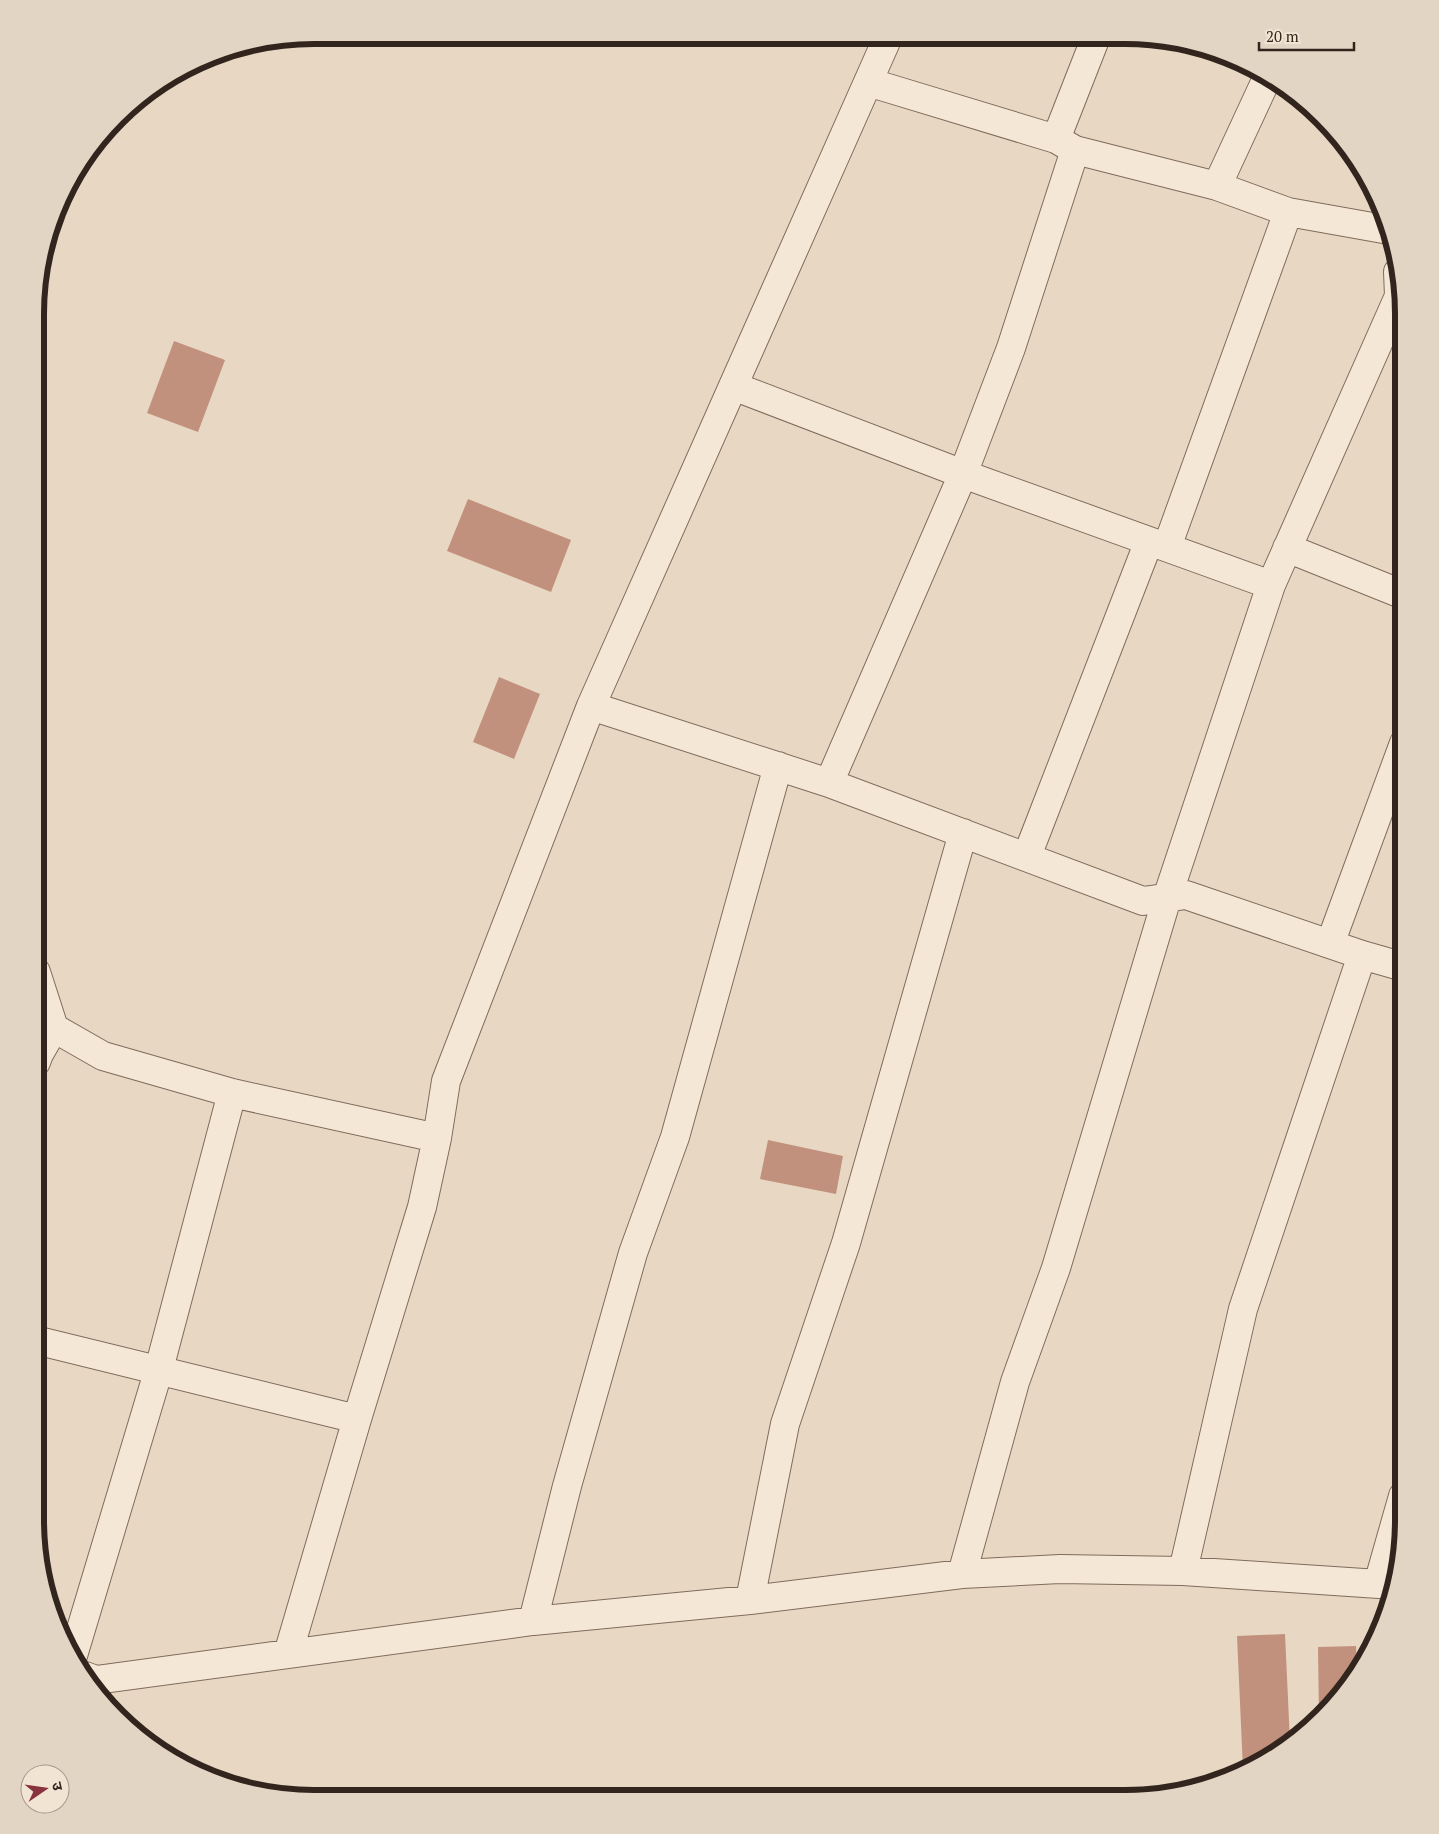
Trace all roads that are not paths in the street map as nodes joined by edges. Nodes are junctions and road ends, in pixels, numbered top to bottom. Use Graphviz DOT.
graph roads {
  1 [pos="885,44"];
  2 [pos="1094,44"];
  3 [pos="868,82"];
  4 [pos="1265,83"];
  5 [pos="1065,145"];
  6 [pos="1217,186"];
  7 [pos="1288,212"];
  8 [pos="1381,228"];
  9 [pos="1395,300"];
  10 [pos="733,386"];
  11 [pos="962,474"];
  12 [pos="1158,544"];
  13 [pos="1287,548"];
  14 [pos="1271,585"];
  15 [pos="1395,591"];
  16 [pos="592,706"];
  17 [pos="778,766"];
  18 [pos="1395,767"];
  19 [pos="828,783"];
  20 [pos="963,833"];
  21 [pos="1027,856"];
  22 [pos="1167,898"];
  23 [pos="1330,944"];
  24 [pos="1362,955"];
  25 [pos="1395,964"];
  26 [pos="44,997"];
  27 [pos="54,1028"];
  28 [pos="44,1045"];
  29 [pos="232,1093"];
  30 [pos="437,1138"];
  31 [pos="44,1342"];
  32 [pos="159,1369"];
  33 [pos="357,1419"];
  34 [pos="1395,1538"];
  35 [pos="1183,1571"];
  36 [pos="962,1574"];
  37 [pos="1386,1585"];
  38 [pos="750,1600"];
  39 [pos="532,1621"];
  40 [pos="76,1647"];
  41 [pos="288,1654"];
  42 [pos="97,1680"];
  1 -- 3 [label="street"];
  2 -- 5 [label="street"];
  3 -- 5 [label="street"];
  3 -- 10 [label="street"];
  4 -- 6 [label="street"];
  5 -- 6 [label="street"];
  5 -- 11 [label="street"];
  6 -- 7 [label="street"];
  7 -- 8 [label="street"];
  7 -- 12 [label="street"];
  9 -- 13 [label="street"];
  10 -- 11 [label="street"];
  10 -- 16 [label="street"];
  11 -- 12 [label="street"];
  11 -- 19 [label="street"];
  12 -- 14 [label="street"];
  12 -- 21 [label="street"];
  13 -- 14 [label="street"];
  13 -- 15 [label="street"];
  14 -- 22 [label="street"];
  16 -- 17 [label="street"];
  16 -- 30 [label="street"];
  17 -- 19 [label="street"];
  17 -- 39 [label="street"];
  18 -- 23 [label="street"];
  19 -- 20 [label="street"];
  20 -- 21 [label="street"];
  20 -- 38 [label="street"];
  21 -- 22 [label="street"];
  22 -- 23 [label="street"];
  22 -- 36 [label="street"];
  23 -- 24 [label="street"];
  24 -- 25 [label="street"];
  24 -- 35 [label="street"];
  26 -- 27 [label="street"];
  27 -- 28 [label="street"];
  27 -- 29 [label="street"];
  29 -- 30 [label="street"];
  29 -- 32 [label="street"];
  30 -- 33 [label="street"];
  31 -- 32 [label="street"];
  32 -- 33 [label="street"];
  32 -- 40 [label="street"];
  33 -- 41 [label="street"];
  34 -- 37 [label="street"];
  35 -- 36 [label="street"];
  35 -- 37 [label="street"];
  36 -- 38 [label="street"];
  38 -- 39 [label="street"];
  39 -- 41 [label="street"];
  41 -- 42 [label="street"];
}
